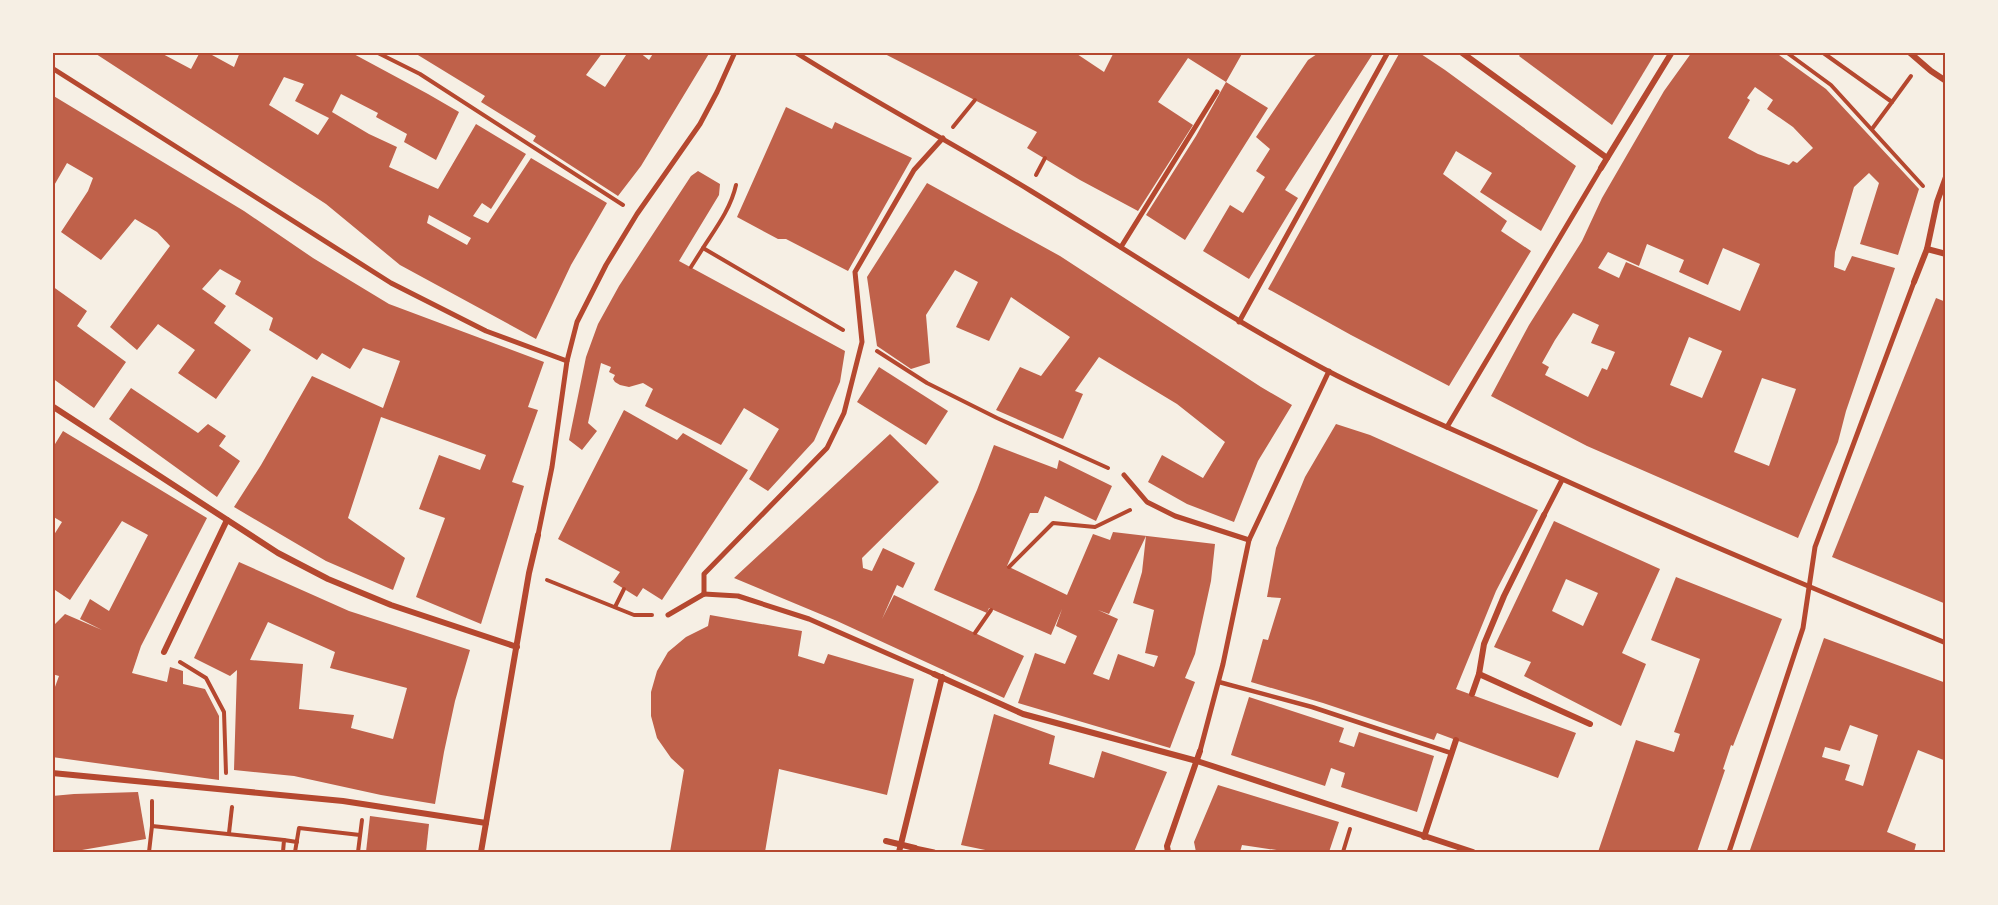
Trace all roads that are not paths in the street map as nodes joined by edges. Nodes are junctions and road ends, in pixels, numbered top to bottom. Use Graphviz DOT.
graph roads {
  1 [pos="735,52"];
  2 [pos="795,52"];
  3 [pos="1388,52"];
  4 [pos="1461,52"];
  5 [pos="1672,52"];
  6 [pos="1909,52"];
  7 [pos="52,68"];
  8 [pos="1946,81"];
  9 [pos="1217,92"];
  10 [pos="943,138"];
  11 [pos="1607,158"];
  12 [pos="1600,168"];
  13 [pos="1946,177"];
  14 [pos="1121,247"];
  15 [pos="1927,249"];
  16 [pos="1946,254"];
  17 [pos="1914,282"];
  18 [pos="1239,322"];
  19 [pos="567,362"];
  20 [pos="1329,371"];
  21 [pos="52,405"];
  22 [pos="1447,427"];
  23 [pos="1124,475"];
  24 [pos="1562,480"];
  25 [pos="1545,514"];
  26 [pos="227,520"];
  27 [pos="538,535"];
  28 [pos="1249,540"];
  29 [pos="1809,588"];
  30 [pos="704,594"];
  31 [pos="668,615"];
  32 [pos="1946,643"];
  33 [pos="517,647"];
  34 [pos="164,652"];
  35 [pos="934,674"];
  36 [pos="1479,674"];
  37 [pos="942,677"];
  38 [pos="1219,682"];
  39 [pos="1472,694"];
  40 [pos="1590,724"];
  41 [pos="1456,740"];
  42 [pos="1200,751"];
  43 [pos="1451,753"];
  44 [pos="1197,761"];
  45 [pos="52,773"];
  46 [pos="486,823"];
  47 [pos="1424,837"];
  48 [pos="886,841"];
  49 [pos="901,844"];
  50 [pos="915,848"];
  51 [pos="481,852"];
  52 [pos="899,852"];
  53 [pos="934,852"];
  54 [pos="1168,852"];
  55 [pos="1473,852"];
  56 [pos="1729,852"];
  1 -- 19 [label="street"];
  2 -- 10 [label="street"];
  3 -- 18 [label="street"];
  4 -- 11 [label="street"];
  5 -- 11 [label="street"];
  6 -- 8 [label="street"];
  7 -- 19 [label="street"];
  9 -- 14 [label="street"];
  10 -- 14 [label="street"];
  10 -- 30 [label="street"];
  11 -- 12 [label="street"];
  12 -- 22 [label="street"];
  13 -- 15 [label="street"];
  14 -- 18 [label="street"];
  15 -- 16 [label="street"];
  15 -- 17 [label="street"];
  17 -- 29 [label="street"];
  18 -- 20 [label="street"];
  19 -- 27 [label="street"];
  20 -- 22 [label="street"];
  20 -- 28 [label="street"];
  21 -- 26 [label="street"];
  22 -- 24 [label="street"];
  23 -- 28 [label="street"];
  24 -- 25 [label="street"];
  24 -- 29 [label="street"];
  25 -- 36 [label="street"];
  26 -- 33 [label="street"];
  26 -- 34 [label="street"];
  27 -- 33 [label="street"];
  28 -- 38 [label="street"];
  29 -- 32 [label="street"];
  29 -- 56 [label="street"];
  30 -- 31 [label="street"];
  30 -- 35 [label="street"];
  33 -- 46 [label="street"];
  35 -- 37 [label="street"];
  36 -- 39 [label="street"];
  36 -- 40 [label="street"];
  37 -- 44 [label="street"];
  37 -- 49 [label="street"];
  38 -- 42 [label="street"];
  38 -- 43 [label="lane"];
  41 -- 43 [label="street"];
  42 -- 44 [label="street"];
  43 -- 47 [label="street"];
  44 -- 47 [label="street"];
  44 -- 54 [label="street"];
  45 -- 46 [label="street"];
  46 -- 51 [label="street"];
  47 -- 55 [label="street"];
  48 -- 49 [label="street"];
  49 -- 50 [label="street"];
  49 -- 52 [label="street"];
  50 -- 53 [label="street"];
}
